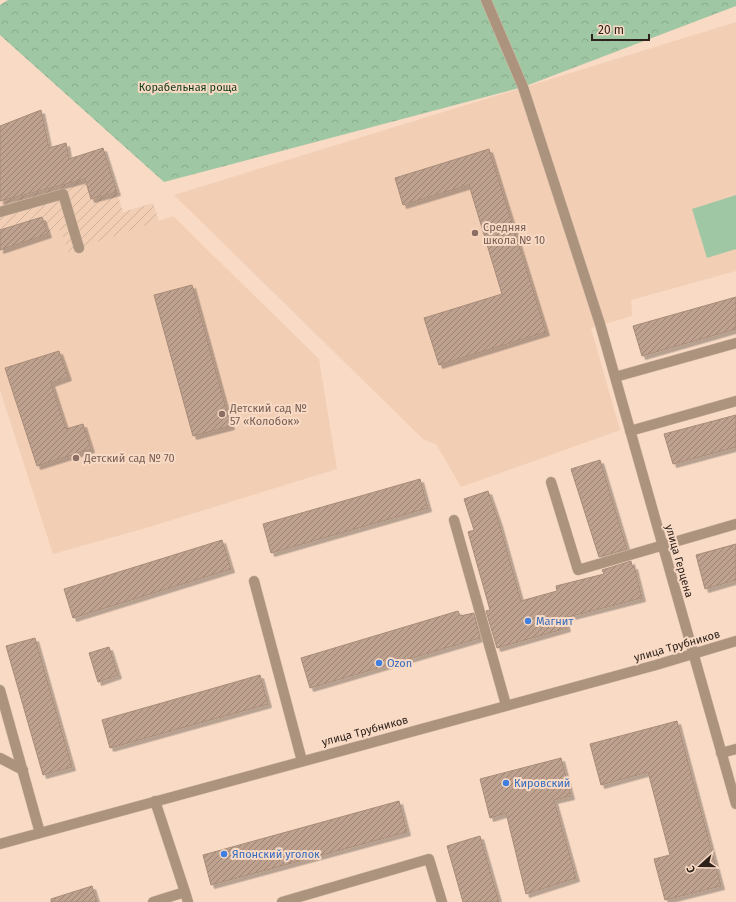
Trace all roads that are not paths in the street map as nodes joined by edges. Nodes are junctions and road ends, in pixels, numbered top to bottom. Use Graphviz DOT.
graph roads {
  1 [pos="486,0"];
  2 [pos="0,212"];
  3 [pos="79,248"];
  4 [pos="736,343"];
  5 [pos="615,377"];
  6 [pos="736,401"];
  7 [pos="630,431"];
  8 [pos="551,482"];
  9 [pos="454,520"];
  10 [pos="736,524"];
  11 [pos="663,545"];
  12 [pos="254,580"];
  13 [pos="736,641"];
  14 [pos="693,654"];
  15 [pos="0,690"];
  16 [pos="506,705"];
  17 [pos="736,749"];
  18 [pos="722,753"];
  19 [pos="0,758"];
  20 [pos="302,761"];
  21 [pos="23,770"];
  22 [pos="155,801"];
  23 [pos="736,804"];
  24 [pos="40,833"];
  25 [pos="0,844"];
  26 [pos="185,892"];
  27 [pos="153,902"];
  28 [pos="188,902"];
  29 [pos="282,902"];
  30 [pos="442,902"];
  1 -- 5 [label="street, улица Герцена"];
  2 -- 3 [label="street"];
  4 -- 5 [label="street"];
  5 -- 7 [label="street, улица Герцена"];
  6 -- 7 [label="street"];
  7 -- 11 [label="street, улица Герцена"];
  8 -- 11 [label="street"];
  9 -- 16 [label="street"];
  10 -- 11 [label="street"];
  11 -- 14 [label="street, улица Герцена"];
  12 -- 20 [label="street"];
  13 -- 14 [label="street, улица Трубников"];
  14 -- 16 [label="street, улица Трубников"];
  14 -- 18 [label="street, улица Герцена"];
  15 -- 21 [label="street"];
  16 -- 20 [label="street, улица Трубников"];
  17 -- 18 [label="street"];
  18 -- 23 [label="street, улица Герцена"];
  19 -- 21 [label="street"];
  20 -- 22 [label="street, улица Трубников"];
  21 -- 24 [label="street"];
  22 -- 24 [label="street, улица Трубников"];
  22 -- 26 [label="street"];
  24 -- 25 [label="street, улица Трубников"];
  26 -- 27 [label="street"];
  26 -- 28 [label="street"];
  29 -- 30 [label="street"];
}
